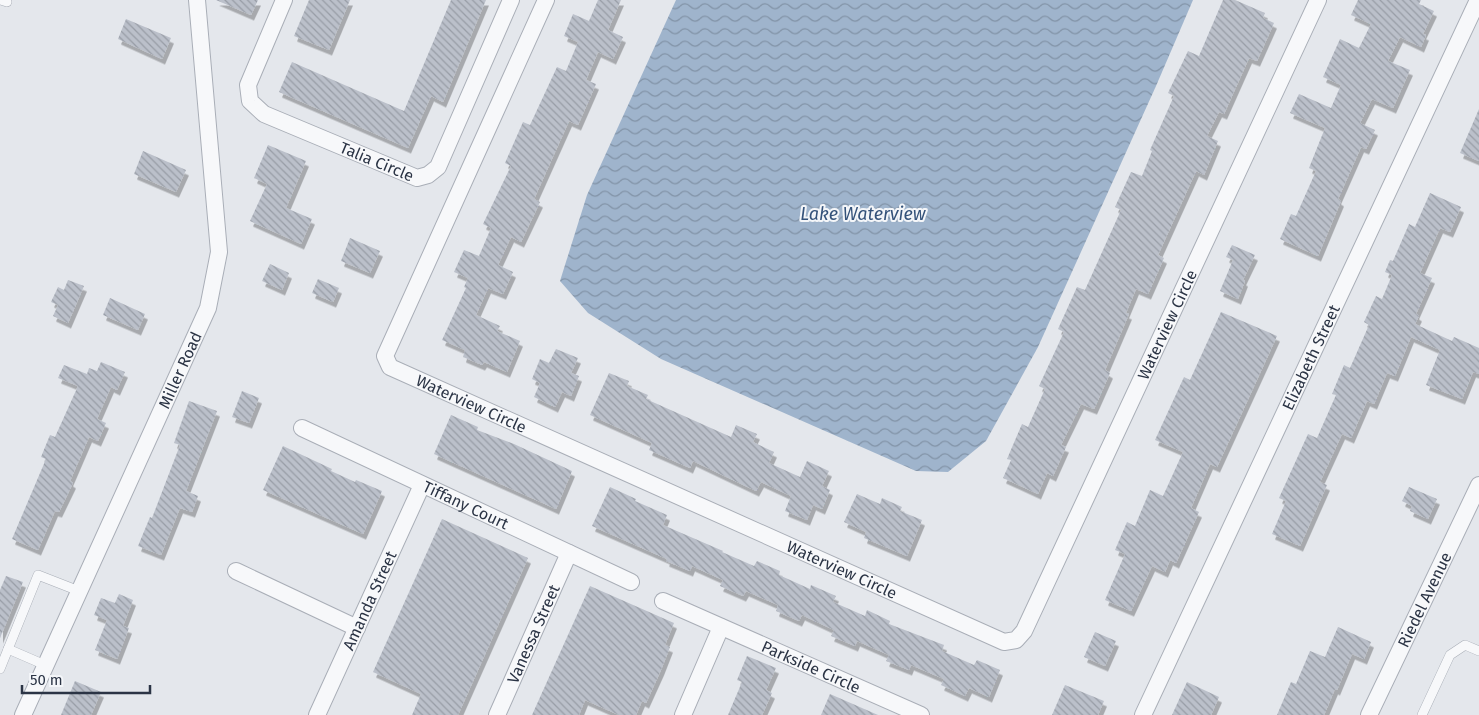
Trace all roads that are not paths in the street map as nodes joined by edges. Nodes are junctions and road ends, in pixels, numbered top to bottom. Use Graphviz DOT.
graph roads {
  1 [pos="197,0"];
  2 [pos="284,0"];
  3 [pos="510,0"];
  4 [pos="546,0"];
  5 [pos="1318,0"];
  6 [pos="1478,0"];
  7 [pos="302,428"];
  8 [pos="422,484"];
  9 [pos="1479,485"];
  10 [pos="569,553"];
  11 [pos="236,571"];
  12 [pos="631,582"];
  13 [pos="79,591"];
  14 [pos="663,601"];
  15 [pos="721,627"];
  16 [pos="357,628"];
  17 [pos="8,649"];
  18 [pos="1479,651"];
  19 [pos="46,665"];
  20 [pos="0,669"];
  21 [pos="900,711"];
  22 [pos="23,715"];
  23 [pos="317,715"];
  24 [pos="497,715"];
  25 [pos="683,715"];
  26 [pos="921,715"];
  27 [pos="1143,715"];
  28 [pos="1369,715"];
  29 [pos="1422,715"];
  1 -- 13 [label="street, Miller Road"];
  2 -- 3 [label="street, Talia Circle"];
  4 -- 5 [label="street, Waterview Circle"];
  6 -- 27 [label="street, Elizabeth Street"];
  7 -- 8 [label="street, Tiffany Court"];
  8 -- 10 [label="street, Tiffany Court"];
  8 -- 16 [label="street, Amanda Street"];
  9 -- 28 [label="street, Riedel Avenue"];
  10 -- 12 [label="street, Tiffany Court"];
  10 -- 24 [label="street, Vanessa Street"];
  11 -- 16 [label="street"];
  13 -- 17 [label="lane"];
  13 -- 19 [label="street, Miller Road"];
  14 -- 15 [label="street, Parkside Circle"];
  15 -- 21 [label="street, Parkside Circle"];
  15 -- 25 [label="street"];
  16 -- 23 [label="street, Amanda Street"];
  17 -- 19 [label="lane"];
  17 -- 20 [label="lane"];
  18 -- 29 [label="lane"];
  19 -- 22 [label="street, Miller Road"];
  21 -- 26 [label="street, Parkside Circle"];
}
